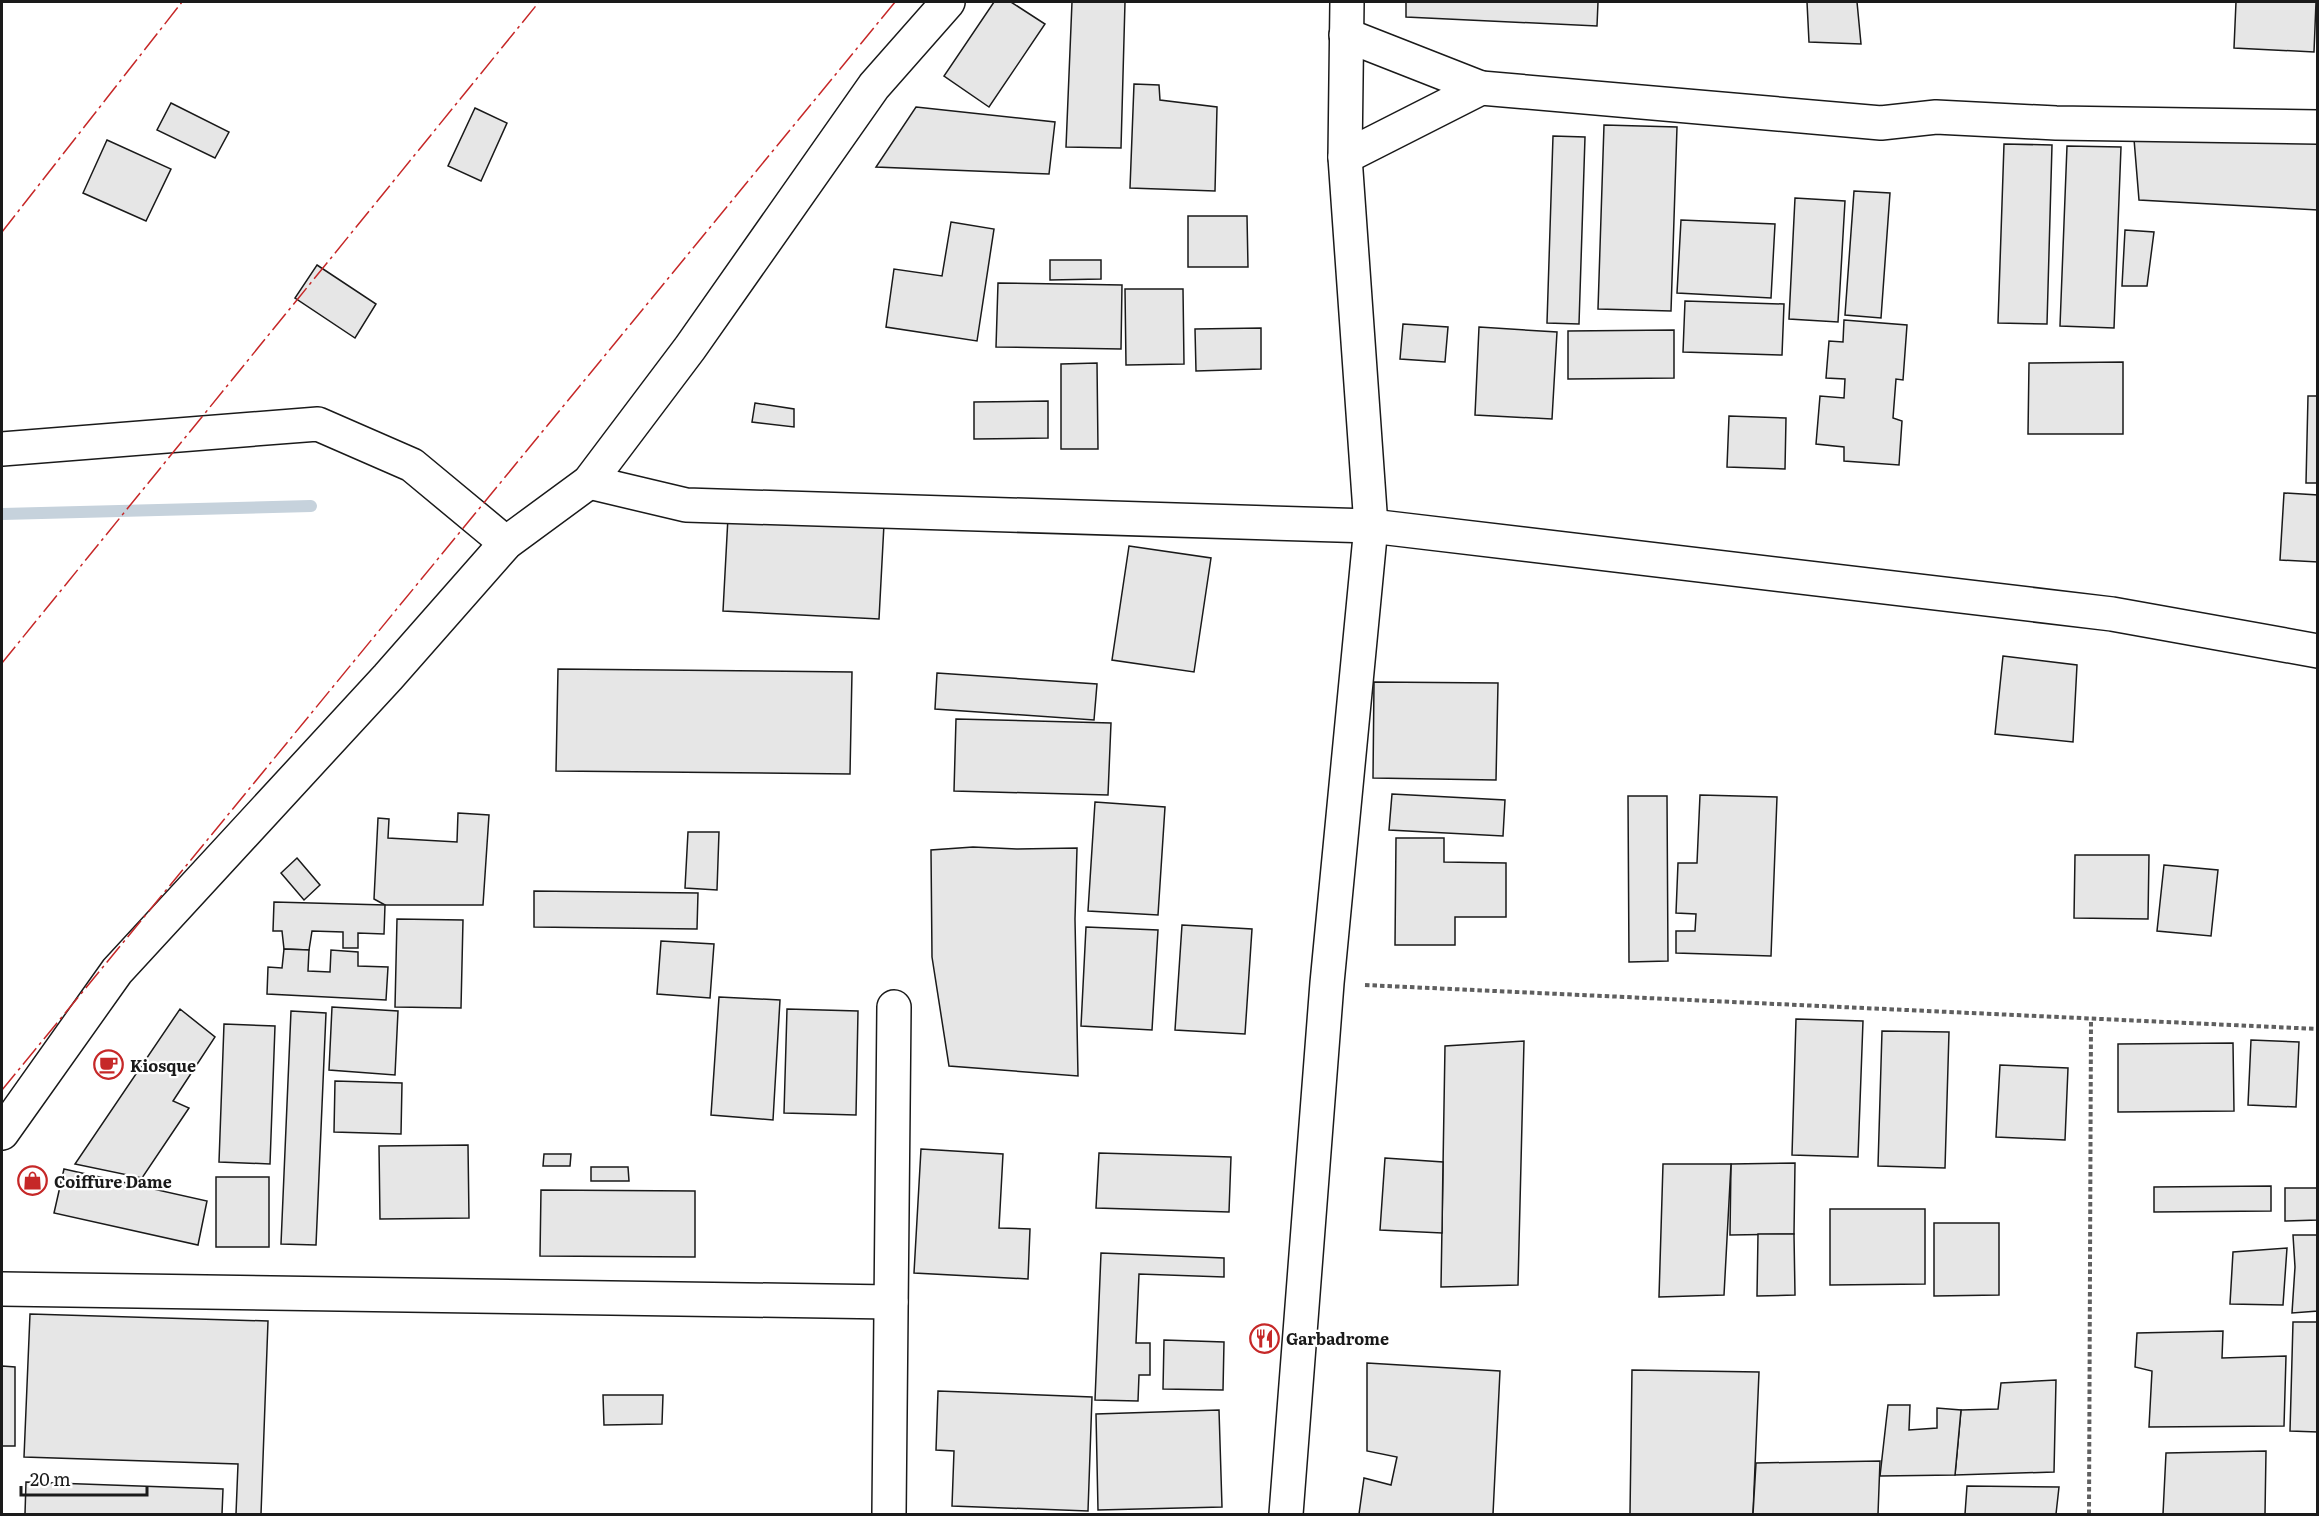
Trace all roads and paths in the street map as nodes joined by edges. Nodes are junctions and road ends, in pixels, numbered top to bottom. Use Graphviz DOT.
graph roads {
  1 [pos="948,2"];
  2 [pos="1347,2"];
  3 [pos="1346,35"];
  4 [pos="1481,88"];
  5 [pos="2318,127"];
  6 [pos="1345,157"];
  7 [pos="2,450"];
  8 [pos="589,482"];
  9 [pos="1371,526"];
  10 [pos="506,543"];
  11 [pos="2318,651"];
  12 [pos="1327,983"];
  13 [pos="894,1007"];
  14 [pos="2091,1019"];
  15 [pos="2318,1029"];
  16 [pos="2,1133"];
  17 [pos="2,1289"];
  18 [pos="891,1302"];
  19 [pos="890,1515"];
  20 [pos="1286,1515"];
  21 [pos="2089,1515"];
  1 -- 8 [label="street"];
  2 -- 3 [label="street"];
  3 -- 4 [label="street"];
  3 -- 6 [label="street"];
  4 -- 5 [label="street"];
  4 -- 6 [label="street"];
  6 -- 9 [label="street"];
  7 -- 10 [label="street"];
  8 -- 9 [label="street"];
  8 -- 10 [label="street"];
  9 -- 11 [label="street"];
  9 -- 12 [label="street"];
  10 -- 16 [label="street"];
  12 -- 14 [label="path"];
  12 -- 20 [label="street"];
  13 -- 18 [label="street"];
  14 -- 15 [label="path"];
  14 -- 21 [label="path"];
  17 -- 18 [label="street"];
  18 -- 19 [label="street"];
}
